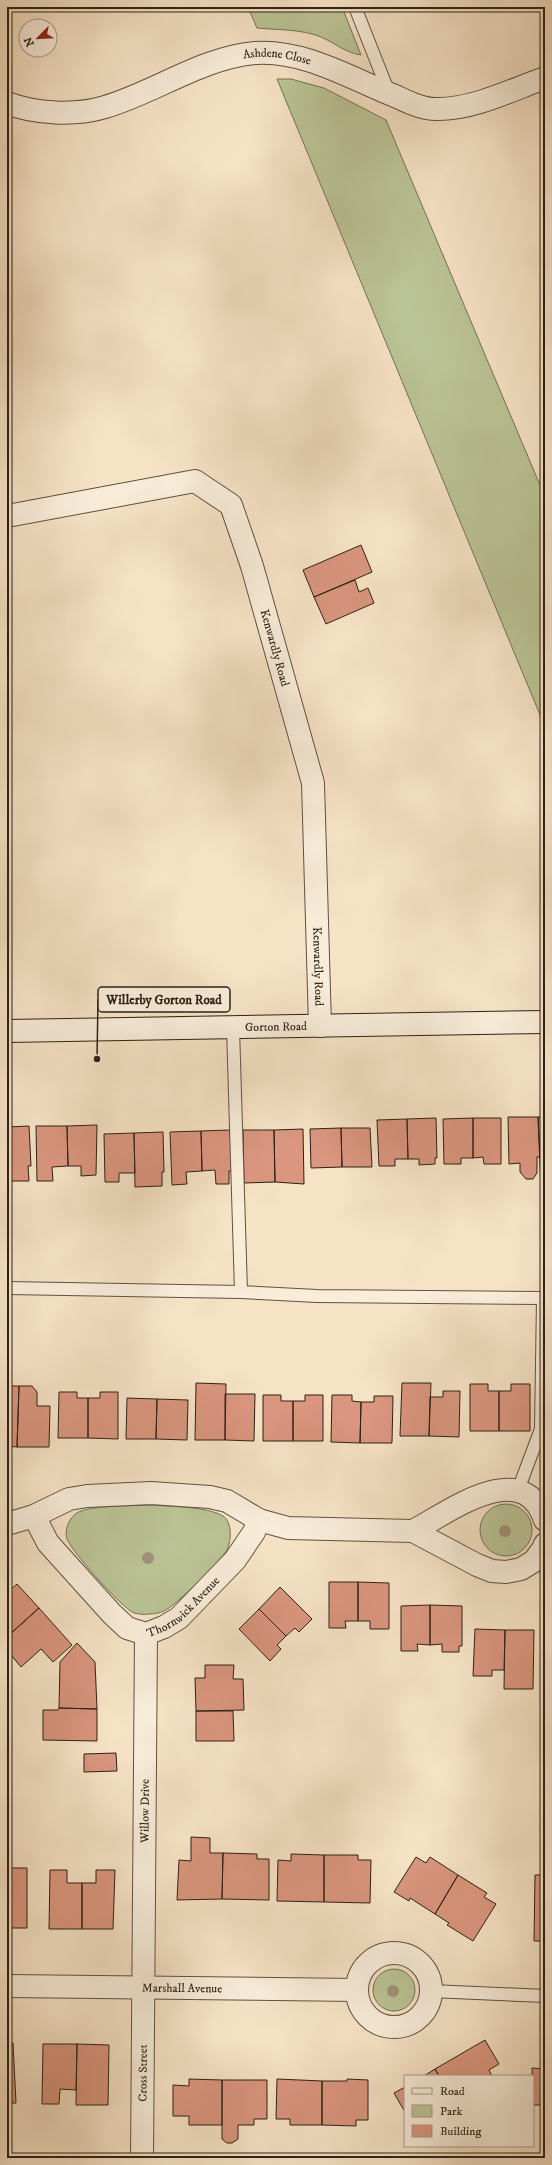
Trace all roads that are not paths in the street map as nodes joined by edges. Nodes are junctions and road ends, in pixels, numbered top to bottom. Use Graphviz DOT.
graph roads {
  1 [pos="355,7"];
  2 [pos="545,78"];
  3 [pos="390,94"];
  4 [pos="7,103"];
  5 [pos="7,516"];
  6 [pos="545,1022"];
  7 [pos="320,1026"];
  8 [pos="234,1028"];
  9 [pos="7,1031"];
  10 [pos="7,1288"];
  11 [pos="241,1292"];
  12 [pos="544,1298"];
  13 [pos="518,1490"];
  14 [pos="34,1516"];
  15 [pos="259,1520"];
  16 [pos="545,1520"];
  17 [pos="7,1524"];
  18 [pos="413,1530"];
  19 [pos="545,1544"];
  20 [pos="146,1634"];
  21 [pos="7,1986"];
  22 [pos="142,1987"];
  23 [pos="357,1990"];
  24 [pos="431,1991"];
  25 [pos="545,1996"];
  26 [pos="142,2158"];
  1 -- 3 [label="lane"];
  2 -- 3 [label="street, Ashdene Close"];
  3 -- 4 [label="street, Ashdene Close"];
  5 -- 7 [label="street, Kenwardly Road"];
  6 -- 7 [label="street, Gorton Road"];
  7 -- 8 [label="street, Gorton Road"];
  8 -- 9 [label="street, Gorton Road"];
  8 -- 11 [label="lane"];
  10 -- 11 [label="lane"];
  11 -- 12 [label="lane"];
  12 -- 13 [label="lane"];
  13 -- 16 [label="street"];
  13 -- 18 [label="street"];
  14 -- 15 [label="street"];
  14 -- 17 [label="street"];
  14 -- 20 [label="street, Thornwick Avenue"];
  15 -- 18 [label="street"];
  15 -- 20 [label="street, Thornwick Avenue"];
  18 -- 19 [label="street"];
  20 -- 22 [label="street, Willow Drive"];
  21 -- 22 [label="street, Marshall Avenue"];
  22 -- 23 [label="street, Marshall Avenue"];
  22 -- 26 [label="street, Cross Street"];
  23 -- 24 [label="street"];
  23 -- 24 [label="street"];
  24 -- 25 [label="lane"];
}
